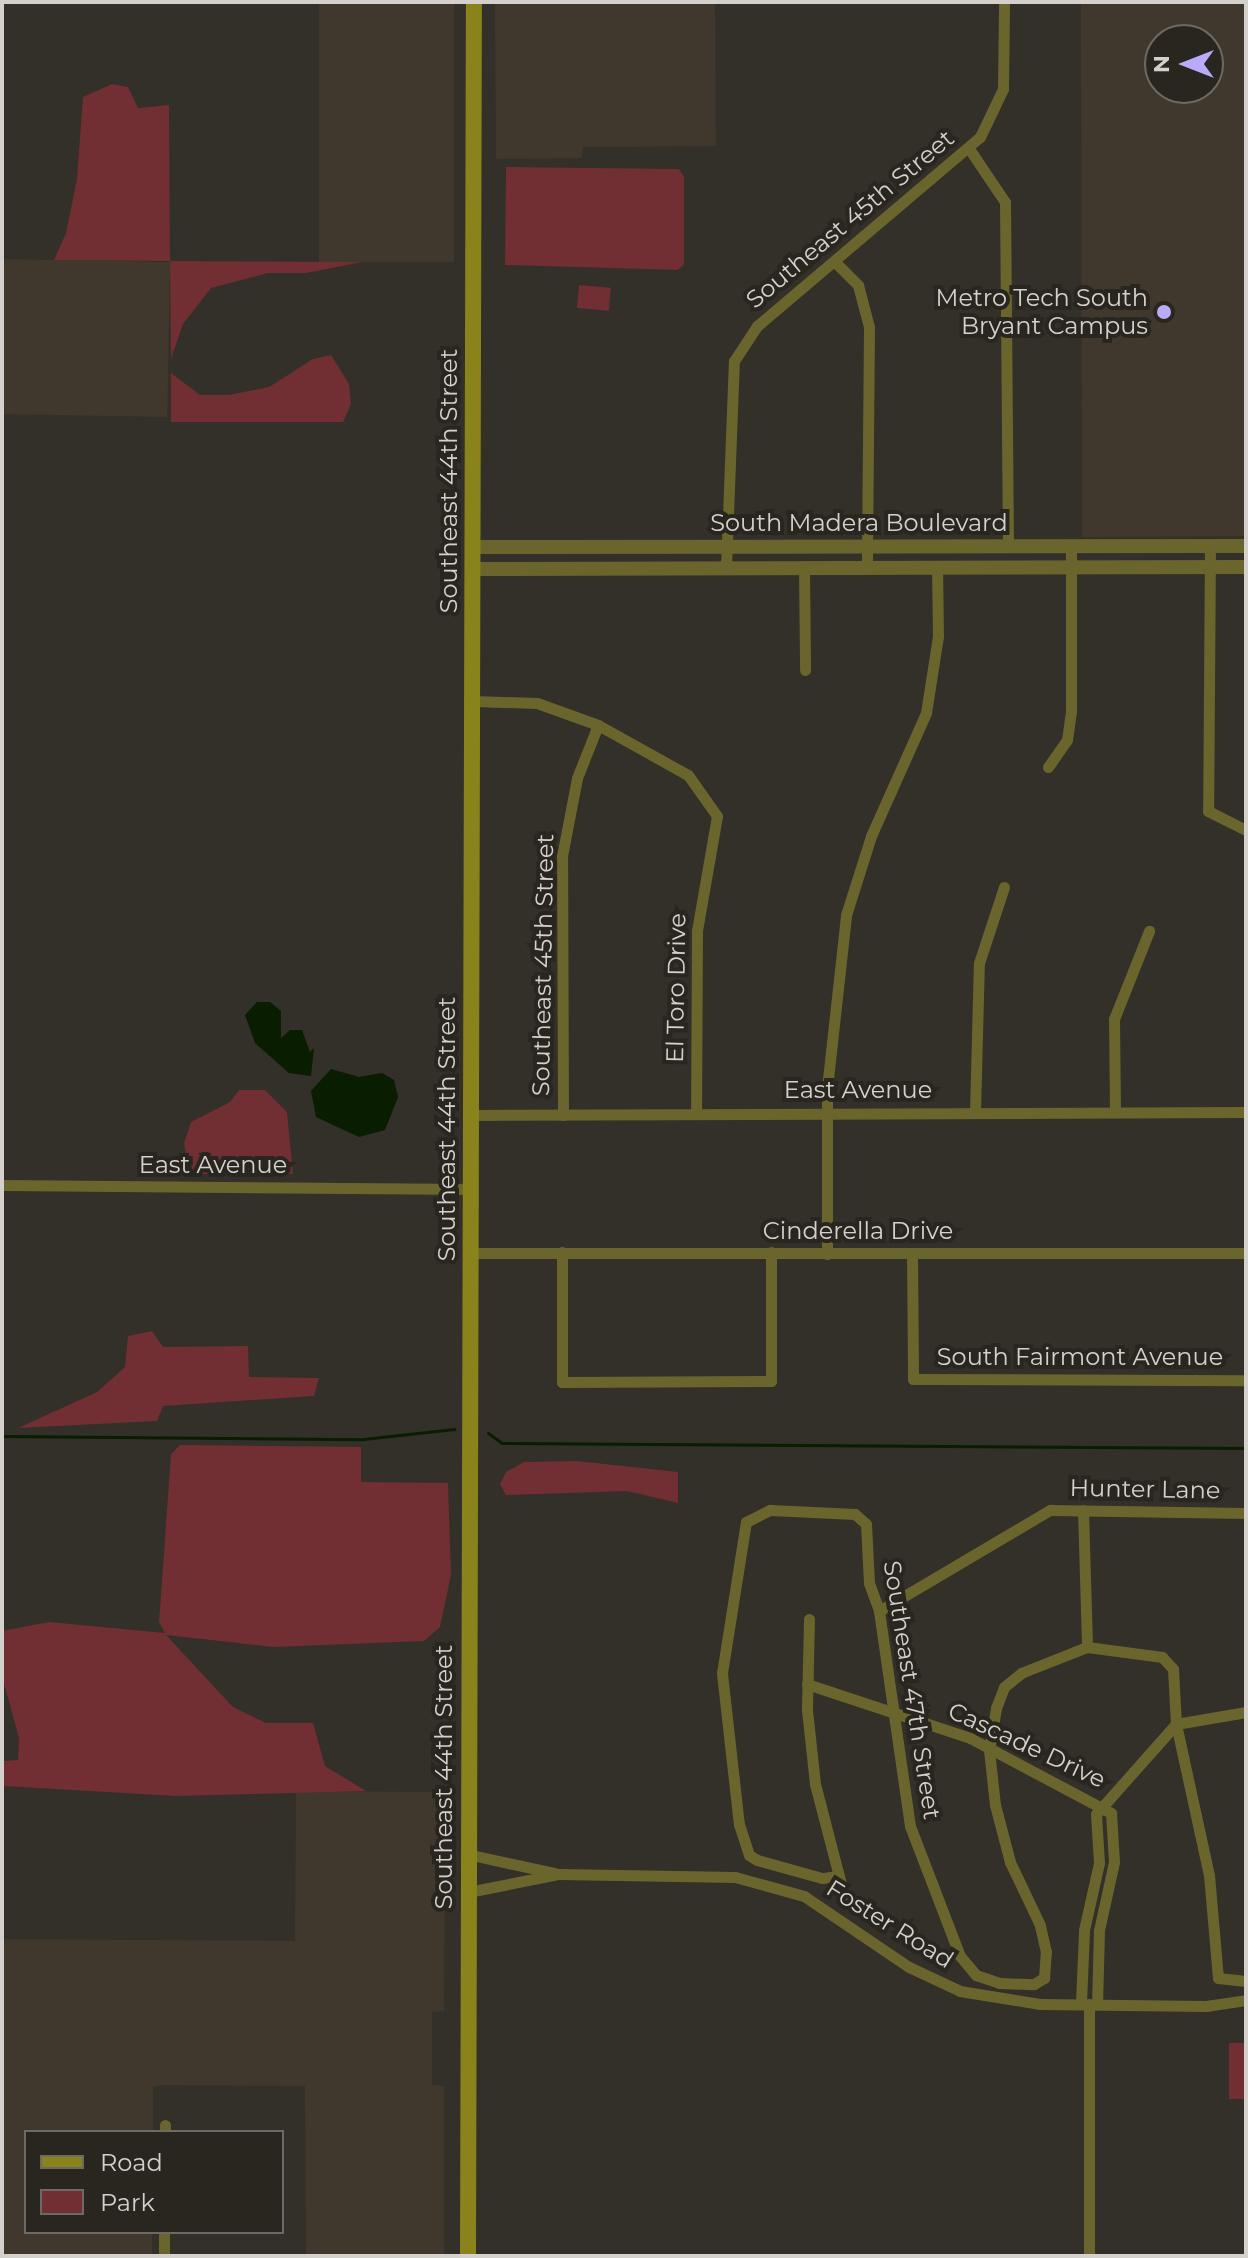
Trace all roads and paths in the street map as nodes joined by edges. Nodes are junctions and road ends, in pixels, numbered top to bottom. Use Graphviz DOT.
graph roads {
  1 [pos="474,2"];
  2 [pos="1004,2"];
  3 [pos="970,150"];
  4 [pos="835,262"];
  5 [pos="727,545"];
  6 [pos="1008,545"];
  7 [pos="1071,545"];
  8 [pos="867,546"];
  9 [pos="1210,546"];
  10 [pos="1246,546"];
  11 [pos="472,547"];
  12 [pos="726,567"];
  13 [pos="804,567"];
  14 [pos="867,567"];
  15 [pos="937,567"];
  16 [pos="1071,567"];
  17 [pos="1210,567"];
  18 [pos="1246,567"];
  19 [pos="472,569"];
  20 [pos="805,670"];
  21 [pos="473,701"];
  22 [pos="598,725"];
  23 [pos="1048,767"];
  24 [pos="1246,830"];
  25 [pos="1004,887"];
  26 [pos="1149,931"];
  27 [pos="696,1111"];
  28 [pos="827,1112"];
  29 [pos="975,1112"];
  30 [pos="1115,1112"];
  31 [pos="1246,1112"];
  32 [pos="471,1115"];
  33 [pos="563,1115"];
  34 [pos="2,1185"];
  35 [pos="471,1189"];
  36 [pos="562,1252"];
  37 [pos="771,1252"];
  38 [pos="471,1253"];
  39 [pos="1246,1253"];
  40 [pos="827,1254"];
  41 [pos="912,1254"];
  42 [pos="1246,1380"];
  43 [pos="1083,1510"];
  44 [pos="1246,1513"];
  45 [pos="879,1611"];
  46 [pos="809,1619"];
  47 [pos="1087,1647"];
  48 [pos="807,1684"];
  49 [pos="890,1709"];
  50 [pos="1246,1712"];
  51 [pos="1176,1724"];
  52 [pos="989,1750"];
  53 [pos="1102,1807"];
  54 [pos="467,1854"];
  55 [pos="559,1874"];
  56 [pos="837,1876"];
  57 [pos="468,1892"];
  58 [pos="844,1895"];
  59 [pos="1246,1981"];
  60 [pos="1246,2000"];
  61 [pos="1089,2004"];
  62 [pos="164,2234"];
  63 [pos="164,2256"];
  64 [pos="468,2256"];
  65 [pos="1089,2256"];
  1 -- 11 [label="main road, Southeast 44th Street"];
  2 -- 3 [label="street, Southeast 45th Street"];
  3 -- 4 [label="street, Southeast 45th Street"];
  3 -- 6 [label="street"];
  4 -- 5 [label="street, Southeast 45th Street"];
  4 -- 8 [label="street"];
  5 -- 8 [label="street, South Madera Boulevard"];
  5 -- 11 [label="street, South Madera Boulevard"];
  5 -- 12 [label="street, Southeast 45th Street"];
  6 -- 7 [label="street, South Madera Boulevard"];
  6 -- 8 [label="street, South Madera Boulevard"];
  7 -- 9 [label="street, South Madera Boulevard"];
  7 -- 16 [label="street"];
  8 -- 14 [label="street"];
  9 -- 10 [label="street, South Madera Boulevard"];
  9 -- 17 [label="street"];
  11 -- 19 [label="main road, Southeast 44th Street"];
  12 -- 13 [label="street, South Madera Boulevard"];
  12 -- 19 [label="street, South Madera Boulevard"];
  13 -- 14 [label="street, South Madera Boulevard"];
  13 -- 20 [label="street"];
  14 -- 15 [label="street, South Madera Boulevard"];
  15 -- 16 [label="street, South Madera Boulevard"];
  15 -- 28 [label="street"];
  16 -- 17 [label="street, South Madera Boulevard"];
  16 -- 23 [label="street"];
  17 -- 18 [label="street, South Madera Boulevard"];
  17 -- 24 [label="street"];
  19 -- 21 [label="main road, Southeast 44th Street"];
  21 -- 22 [label="street, El Toro Drive"];
  21 -- 32 [label="main road, Southeast 44th Street"];
  22 -- 27 [label="street, El Toro Drive"];
  22 -- 33 [label="street, Southeast 45th Street"];
  25 -- 29 [label="street"];
  26 -- 30 [label="street"];
  27 -- 28 [label="street, East Avenue"];
  27 -- 33 [label="street, East Avenue"];
  28 -- 29 [label="street, East Avenue"];
  28 -- 40 [label="street"];
  29 -- 30 [label="street, East Avenue"];
  30 -- 31 [label="street, East Avenue"];
  32 -- 33 [label="street, East Avenue"];
  32 -- 35 [label="main road, Southeast 44th Street"];
  34 -- 35 [label="street, East Avenue"];
  35 -- 38 [label="main road, Southeast 44th Street"];
  36 -- 37 [label="street, Cinderella Drive"];
  36 -- 37 [label="street"];
  36 -- 38 [label="street, Cinderella Drive"];
  37 -- 40 [label="street, Cinderella Drive"];
  38 -- 54 [label="main road, Southeast 44th Street"];
  39 -- 41 [label="street, Cinderella Drive"];
  40 -- 41 [label="street, Cinderella Drive"];
  41 -- 42 [label="street, South Fairmont Avenue"];
  43 -- 44 [label="street, Hunter Lane"];
  43 -- 45 [label="street, Hunter Lane"];
  43 -- 47 [label="street"];
  45 -- 49 [label="street, Southeast 47th Street"];
  45 -- 56 [label="street, Southeast 47th Street"];
  46 -- 48 [label="street"];
  47 -- 51 [label="street"];
  47 -- 52 [label="street"];
  48 -- 49 [label="street, Cascade Drive"];
  48 -- 56 [label="street"];
  49 -- 52 [label="street, Cascade Drive"];
  49 -- 52 [label="street, Southeast 47th Street"];
  50 -- 51 [label="street"];
  51 -- 53 [label="street, Cascade Drive"];
  51 -- 59 [label="street"];
  52 -- 53 [label="street, Cascade Drive"];
  53 -- 61 [label="street"];
  54 -- 55 [label="street, Foster Road"];
  54 -- 57 [label="main road, Southeast 44th Street"];
  55 -- 57 [label="street, Foster Road"];
  55 -- 61 [label="street, Foster Road"];
  56 -- 58 [label="street"];
  57 -- 64 [label="main road, Southeast 44th Street"];
  60 -- 61 [label="street, Foster Road"];
  61 -- 65 [label="street"];
  62 -- 63 [label="street"];
}
